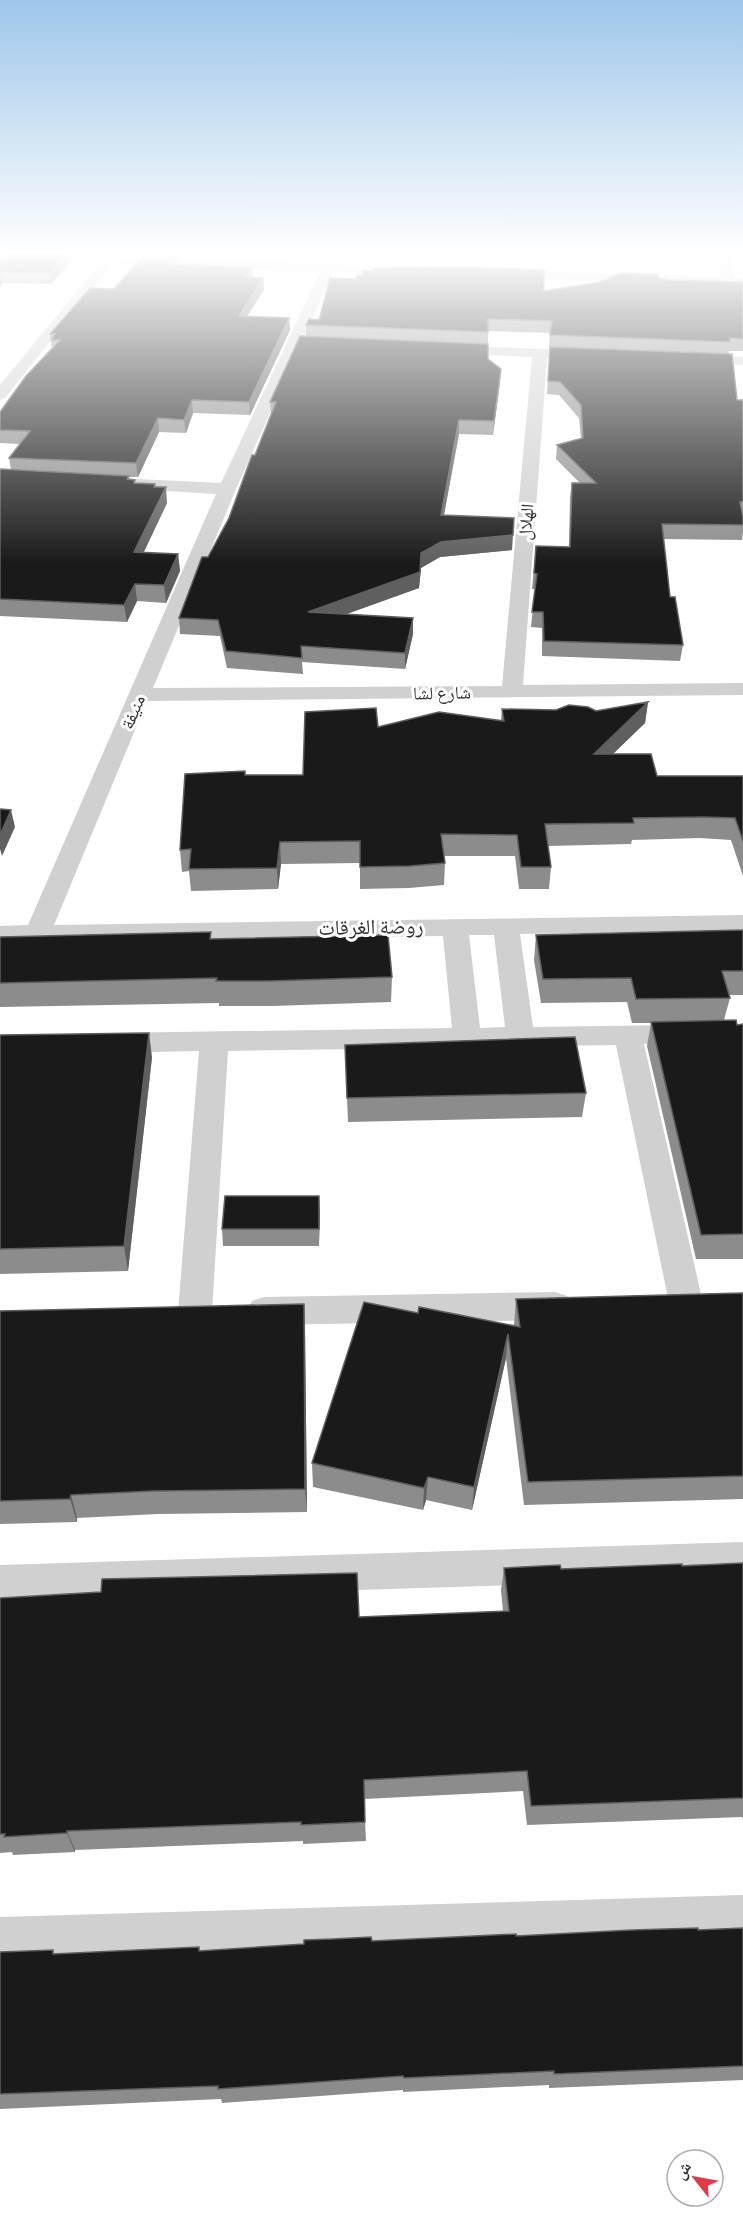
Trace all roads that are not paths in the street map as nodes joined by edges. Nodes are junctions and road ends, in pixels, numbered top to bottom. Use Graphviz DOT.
graph roads {
  1 [pos="32,356"];
  2 [pos="294,356"];
  3 [pos="540,356"];
  4 [pos="672,358"];
  5 [pos="743,361"];
  6 [pos="0,395"];
  7 [pos="95,482"];
  8 [pos="227,489"];
  9 [pos="743,689"];
  10 [pos="512,692"];
  11 [pos="140,694"];
  12 [pos="743,922"];
  13 [pos="506,925"];
  14 [pos="455,926"];
  15 [pos="0,934"];
  16 [pos="37,934"];
  17 [pos="743,1033"];
  18 [pos="628,1035"];
  19 [pos="520,1036"];
  20 [pos="467,1037"];
  21 [pos="214,1041"];
  22 [pos="83,1044"];
  23 [pos="720,1302"];
  24 [pos="686,1303"];
  25 [pos="650,1304"];
  26 [pos="591,1305"];
  27 [pos="195,1312"];
  28 [pos="160,1314"];
  29 [pos="743,1560"];
  30 [pos="0,1583"];
  31 [pos="743,1918"];
  32 [pos="0,1940"];
  1 -- 6 [label="street"];
  2 -- 8 [label="street, منيفة"];
  3 -- 10 [label="street, الهلال"];
  4 -- 5 [label="street"];
  7 -- 8 [label="street"];
  8 -- 11 [label="street, منيفة"];
  9 -- 10 [label="street, شارع لشا"];
  10 -- 11 [label="street, شارع لشا"];
  11 -- 16 [label="street, منيفة"];
  12 -- 13 [label="street, روضة الغرقات"];
  13 -- 14 [label="street, روضة الغرقات"];
  13 -- 19 [label="street"];
  14 -- 16 [label="street, روضة الغرقات"];
  14 -- 20 [label="street"];
  15 -- 16 [label="street, روضة الغرقات"];
  17 -- 18 [label="street"];
  18 -- 19 [label="street"];
  18 -- 24 [label="street"];
  19 -- 20 [label="street"];
  20 -- 21 [label="street"];
  21 -- 22 [label="street"];
  21 -- 27 [label="street"];
  23 -- 24 [label="street"];
  24 -- 25 [label="street"];
  26 -- 27 [label="street"];
  27 -- 28 [label="street"];
  29 -- 30 [label="street"];
  31 -- 32 [label="street"];
}
